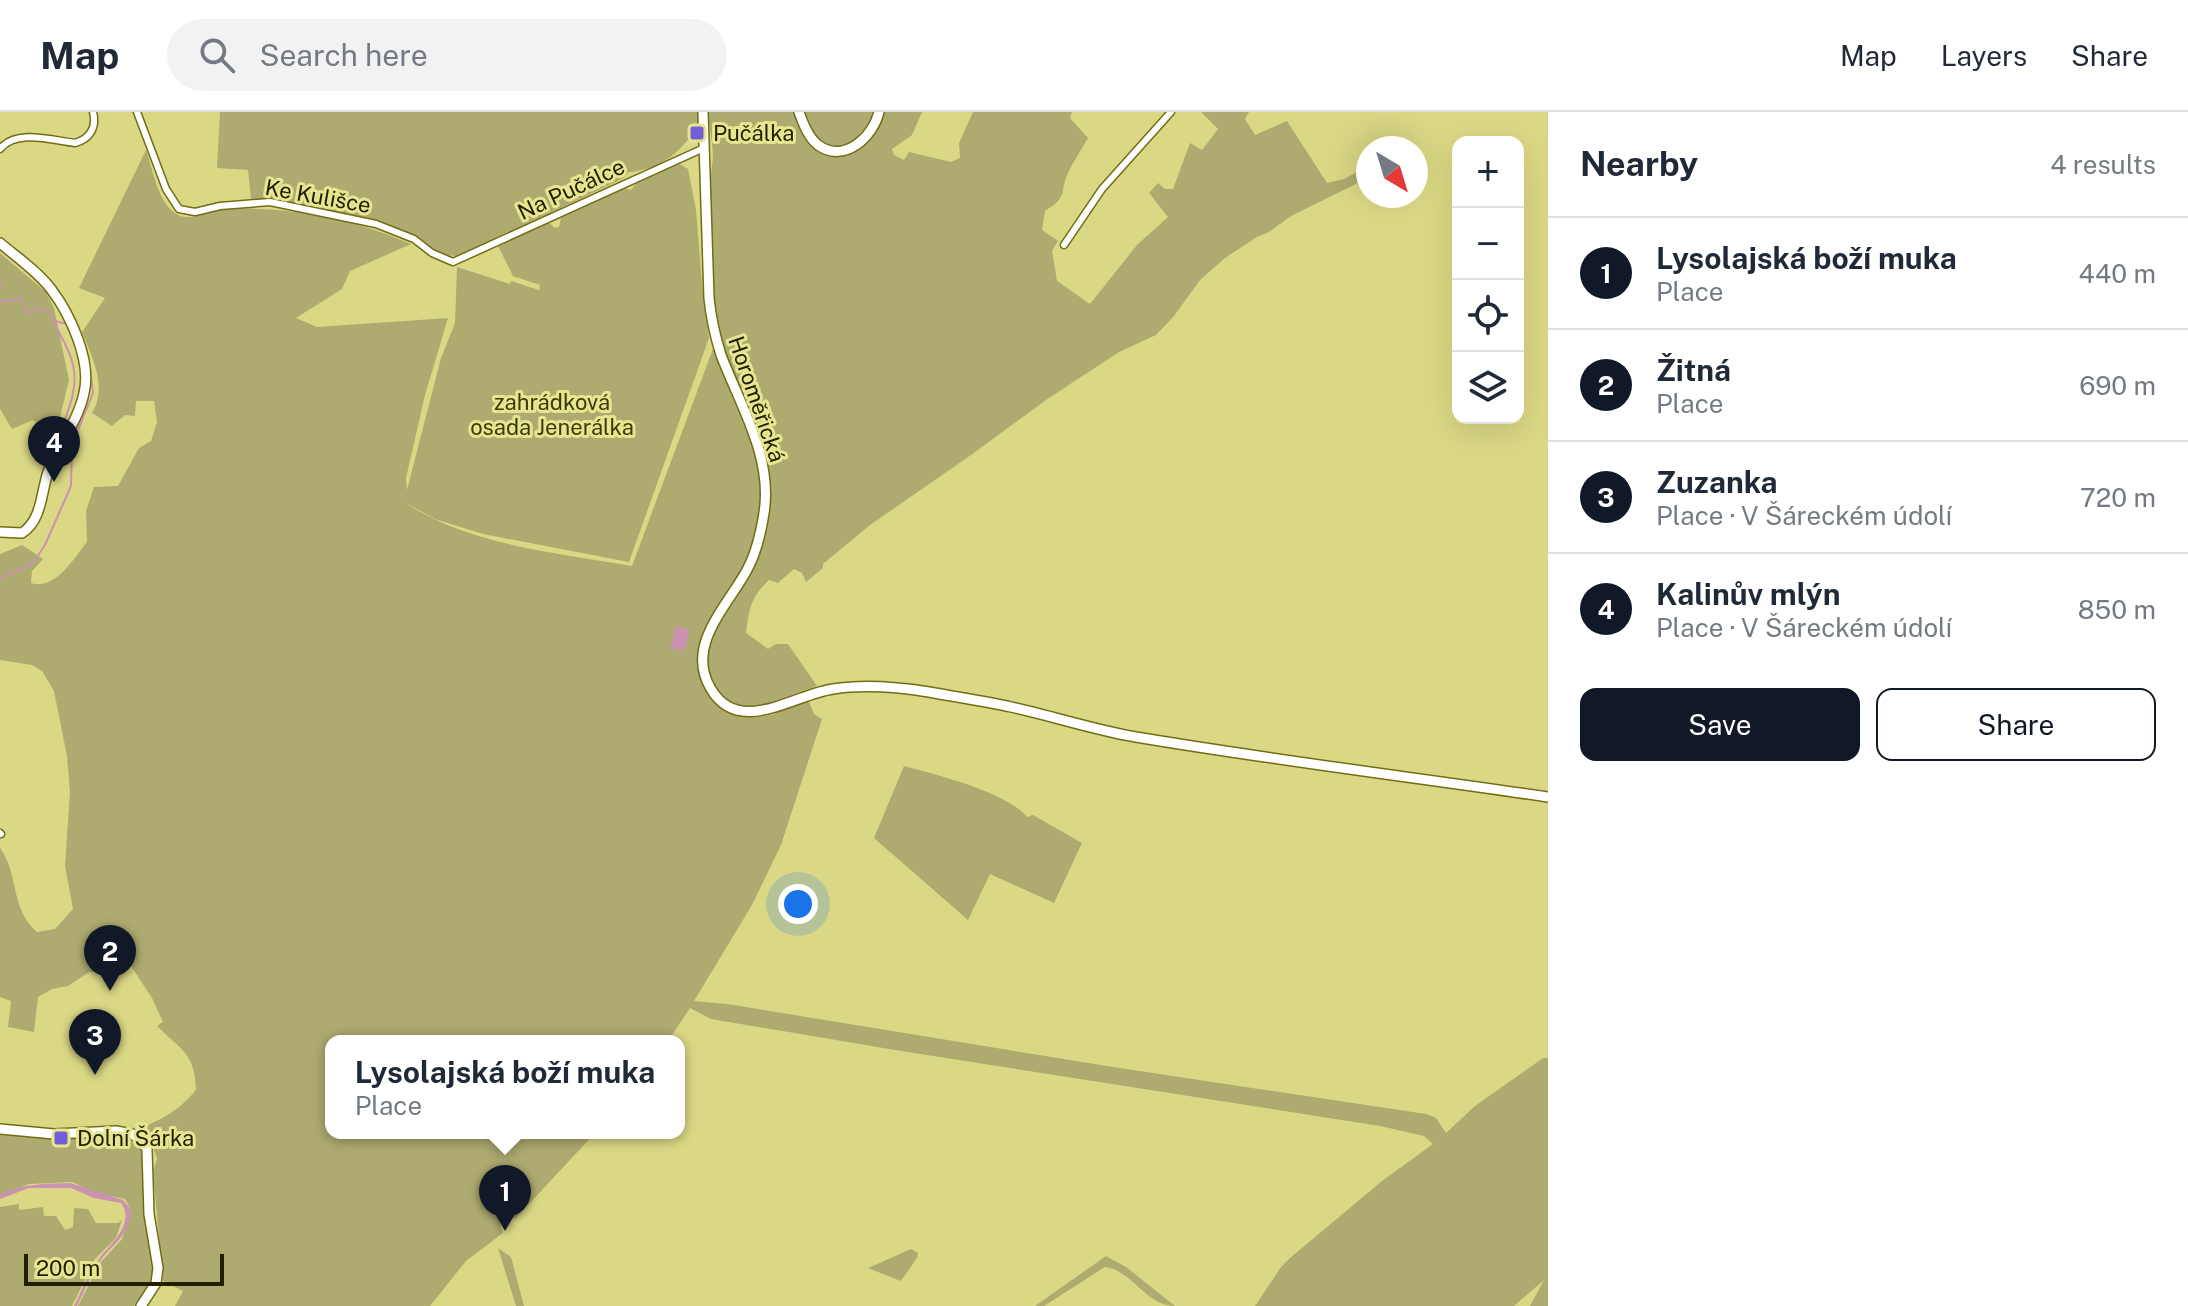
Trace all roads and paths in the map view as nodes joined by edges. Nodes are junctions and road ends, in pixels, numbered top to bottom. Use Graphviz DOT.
graph roads {
  1 [pos="93,112"];
  2 [pos="137,112"];
  3 [pos="703,112"];
  4 [pos="799,112"];
  5 [pos="879,112"];
  6 [pos="1171,112"];
  7 [pos="704,148"];
  8 [pos="0,149"];
  9 [pos="0,243"];
  10 [pos="1064,245"];
  11 [pos="453,262"];
  12 [pos="0,532"];
  13 [pos="1548,797"];
  14 [pos="0,1129"];
  15 [pos="141,1306"];
  1 -- 8 [label="street"];
  2 -- 11 [label="street, Ke Kulišce"];
  3 -- 7 [label="main road, Horoměřická"];
  4 -- 5 [label="main road"];
  6 -- 10 [label="street"];
  7 -- 11 [label="street, Na Pučálce"];
  7 -- 13 [label="main road, Horoměřická"];
  9 -- 12 [label="main road"];
  14 -- 15 [label="main road"];
}
